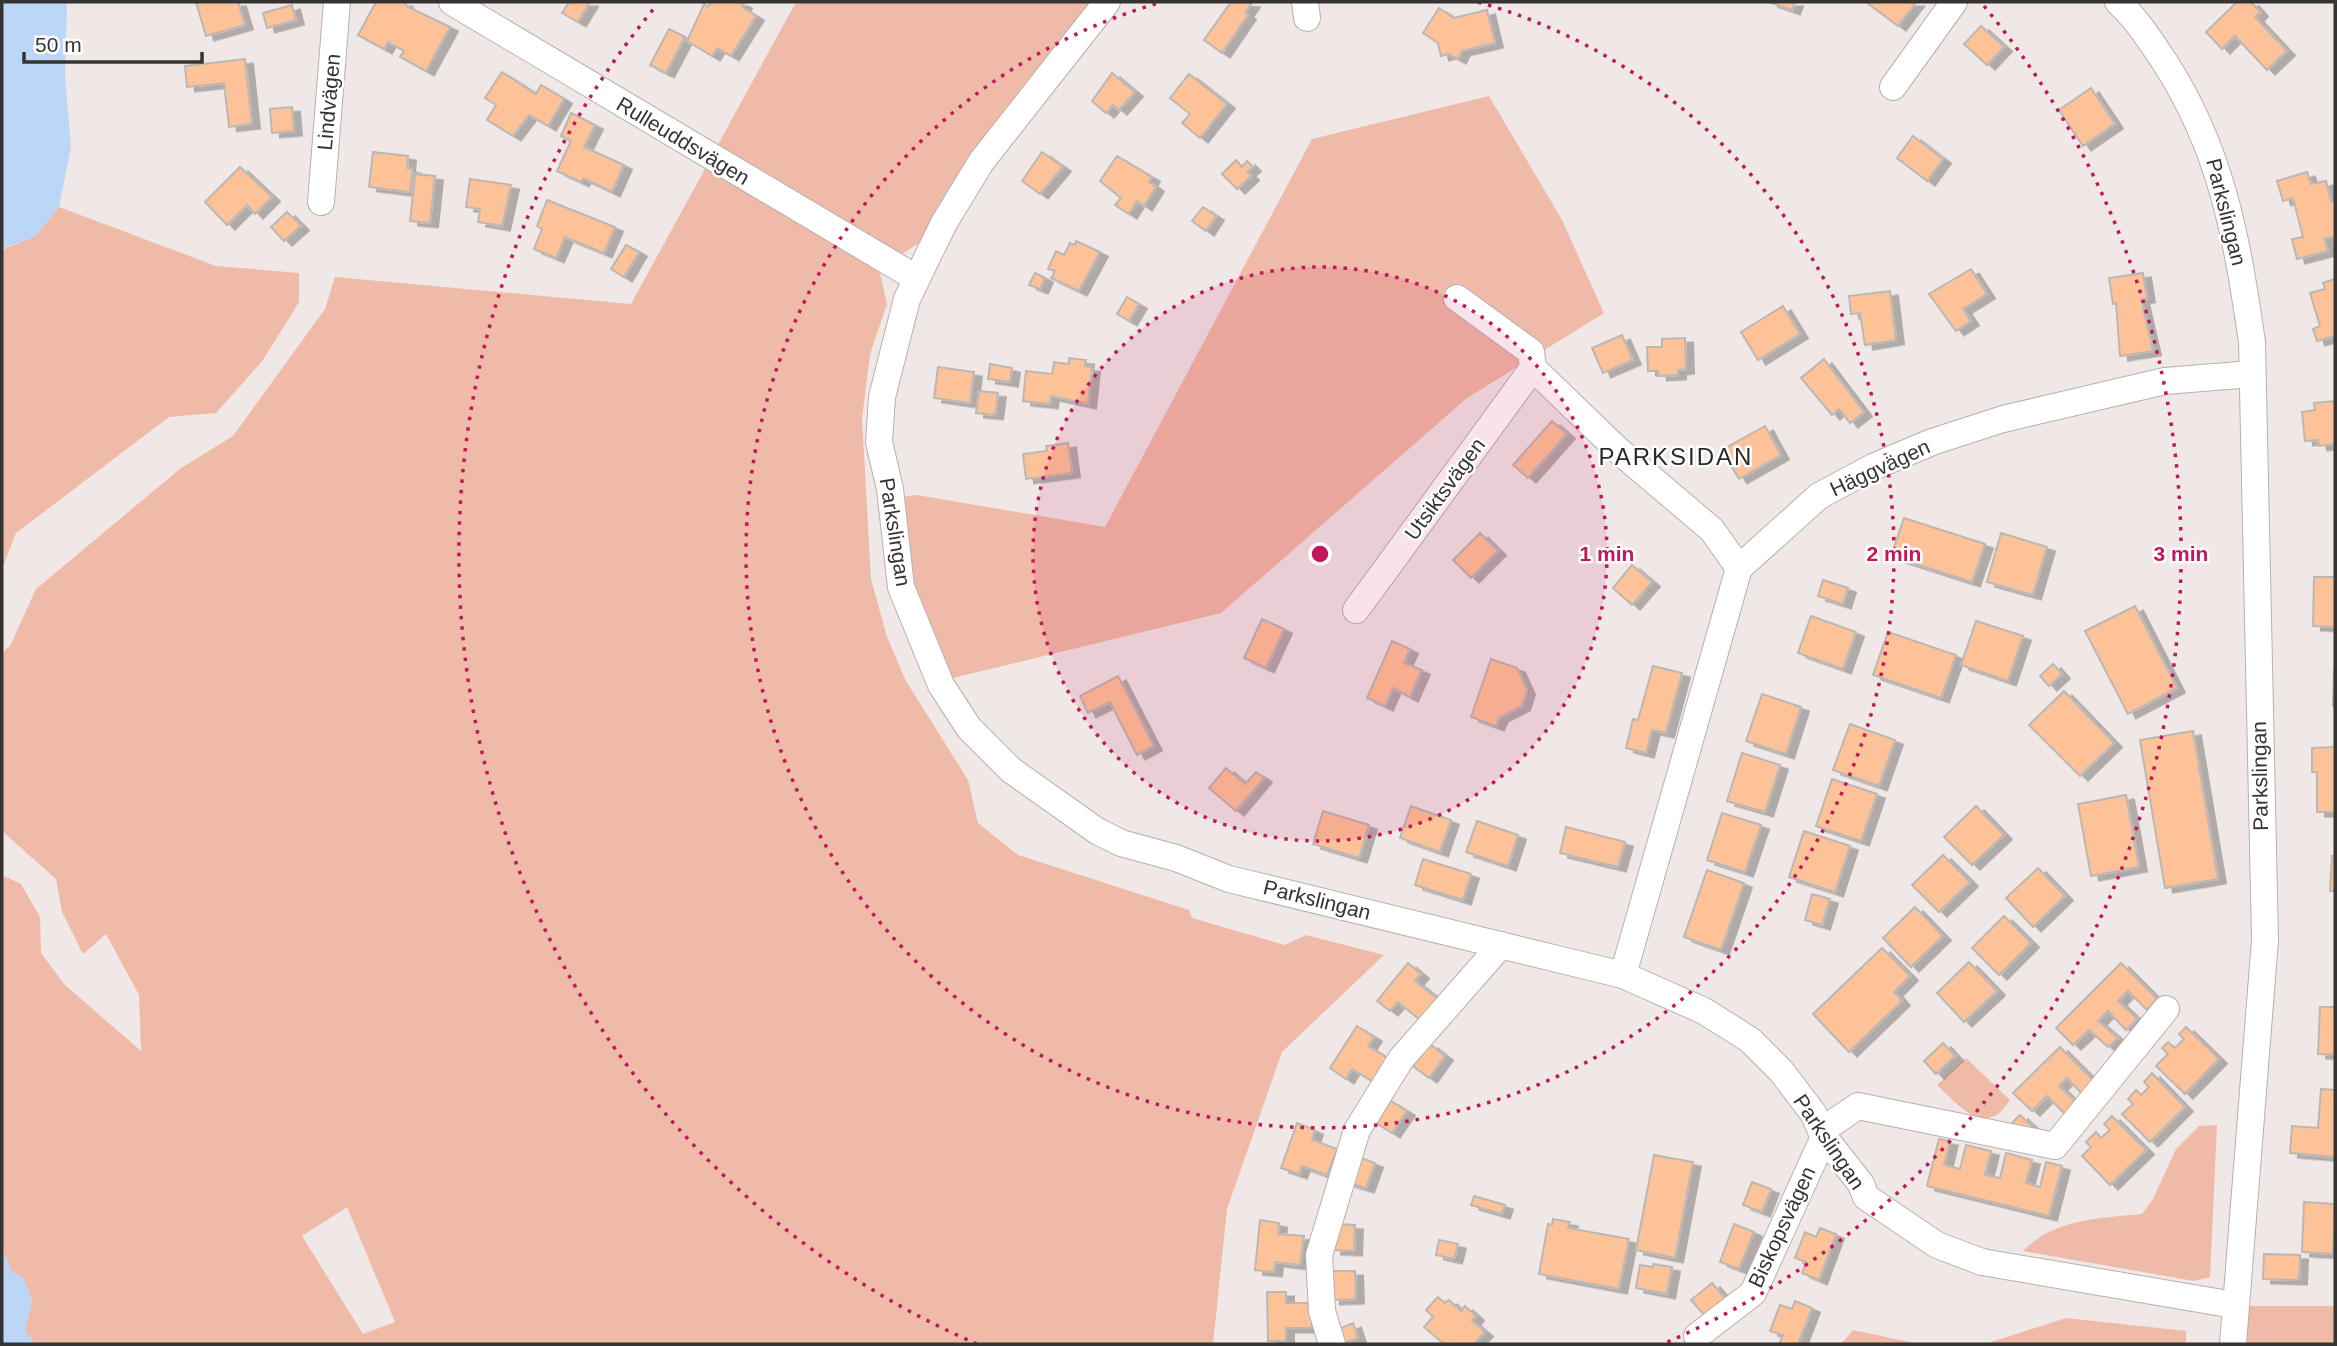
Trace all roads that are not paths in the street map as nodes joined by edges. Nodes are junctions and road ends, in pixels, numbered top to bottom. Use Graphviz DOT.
graph roads {
  1 [pos="337,2"];
  2 [pos="452,2"];
  3 [pos="1107,2"];
  4 [pos="1954,2"];
  5 [pos="2118,2"];
  6 [pos="1893,86"];
  7 [pos="321,202"];
  8 [pos="916,278"];
  9 [pos="1457,298"];
  10 [pos="1534,368"];
  11 [pos="2252,374"];
  12 [pos="1739,569"];
  13 [pos="1356,610"];
  14 [pos="1501,945"];
  15 [pos="1623,975"];
  16 [pos="2166,1009"];
  17 [pos="1823,1134"];
  18 [pos="2234,1305"];
  19 [pos="1697,1336"];
  20 [pos="1332,1344"];
  21 [pos="2233,1344"];
  1 -- 7 [label="street, Lindvägen"];
  2 -- 8 [label="street, Rulleuddsvägen"];
  3 -- 8 [label="street, Parkslingan"];
  4 -- 6 [label="street"];
  5 -- 11 [label="street, Parkslingan"];
  8 -- 14 [label="street, Parkslingan"];
  9 -- 10 [label="street"];
  10 -- 12 [label="street"];
  10 -- 13 [label="street, Utsiktsvägen"];
  11 -- 12 [label="street, Häggvägen"];
  11 -- 18 [label="street, Parkslingan"];
  12 -- 15 [label="street"];
  14 -- 15 [label="street, Parkslingan"];
  14 -- 20 [label="street"];
  15 -- 17 [label="street, Parkslingan"];
  16 -- 17 [label="street"];
  17 -- 18 [label="street, Parkslingan"];
  17 -- 19 [label="street, Biskopsvägen"];
  18 -- 21 [label="street"];
}
